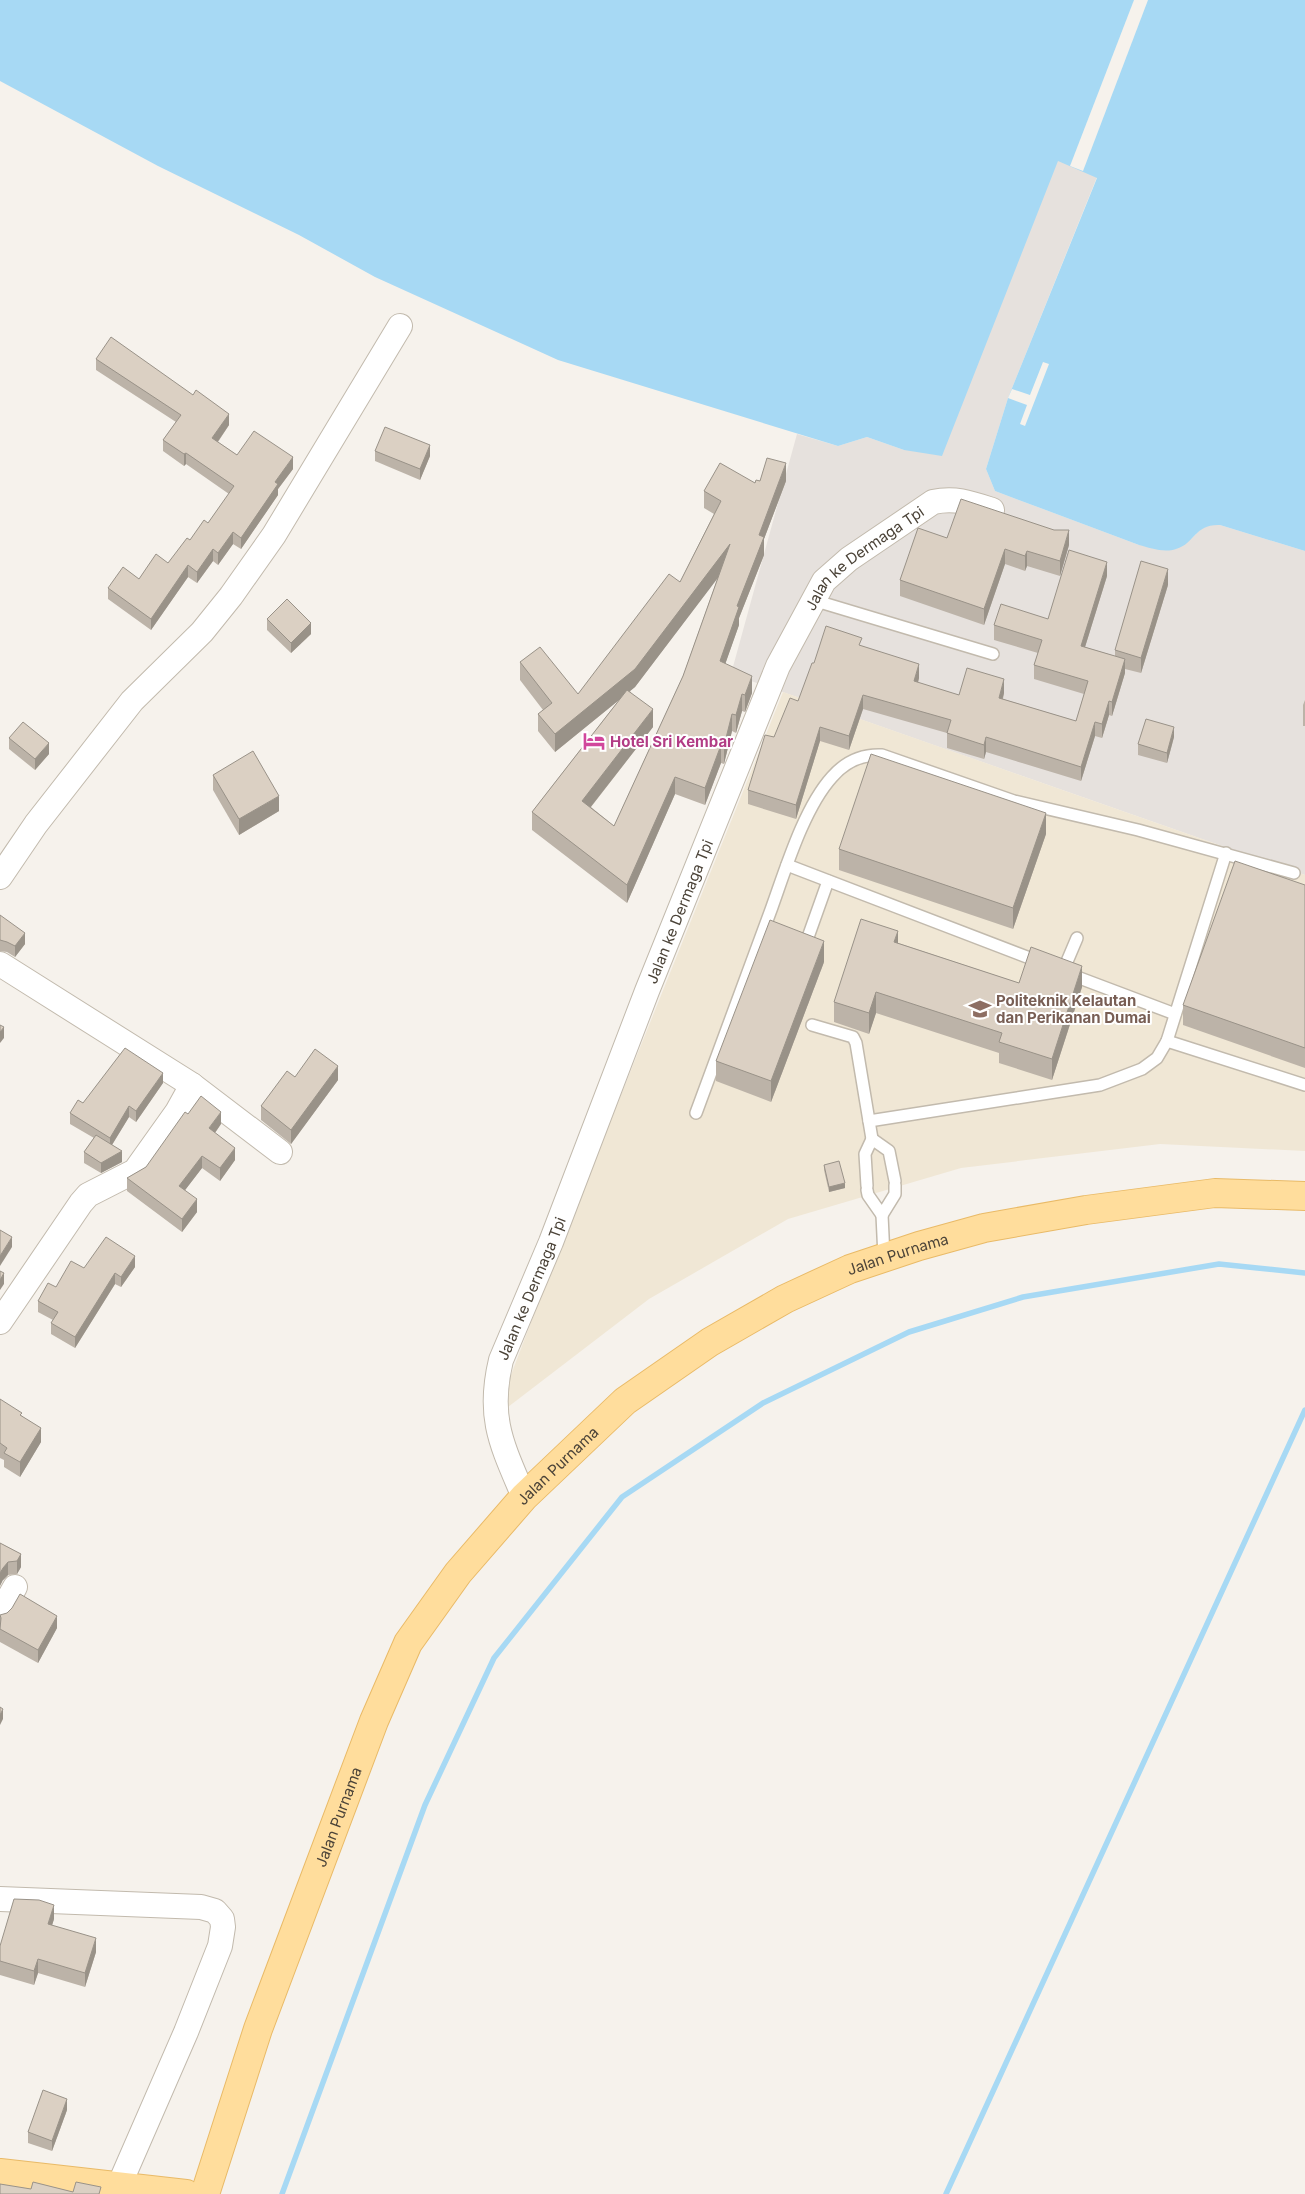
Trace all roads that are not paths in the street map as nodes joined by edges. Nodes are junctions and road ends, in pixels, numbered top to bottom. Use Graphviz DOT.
graph roads {
  1 [pos="400,326"];
  2 [pos="1014,517"];
  3 [pos="813,600"];
  4 [pos="993,654"];
  5 [pos="1226,853"];
  6 [pos="787,865"];
  7 [pos="1294,873"];
  8 [pos="0,877"];
  9 [pos="828,881"];
  10 [pos="1077,938"];
  11 [pos="807,940"];
  12 [pos="0,964"];
  13 [pos="1063,972"];
  14 [pos="1175,1014"];
  15 [pos="812,1025"];
  16 [pos="1167,1040"];
  17 [pos="1305,1084"];
  18 [pos="192,1085"];
  19 [pos="696,1113"];
  20 [pos="869,1121"];
  21 [pos="872,1139"];
  22 [pos="280,1152"];
  23 [pos="1305,1196"];
  24 [pos="882,1215"];
  25 [pos="884,1257"];
  26 [pos="0,1322"];
  27 [pos="524,1497"];
  28 [pos="15,1587"];
  29 [pos="0,1614"];
  30 [pos="0,1898"];
  31 [pos="0,2173"];
  32 [pos="118,2188"];
  33 [pos="186,2194"];
  34 [pos="205,2194"];
  1 -- 8 [label="street"];
  2 -- 3 [label="street, Jalan ke Dermaga Tpi"];
  3 -- 4 [label="lane"];
  3 -- 27 [label="street, Jalan ke Dermaga Tpi"];
  5 -- 6 [label="lane"];
  5 -- 7 [label="lane"];
  5 -- 14 [label="lane"];
  6 -- 9 [label="lane"];
  6 -- 19 [label="lane"];
  9 -- 11 [label="lane"];
  9 -- 13 [label="lane"];
  10 -- 13 [label="lane"];
  12 -- 18 [label="street"];
  13 -- 14 [label="lane"];
  14 -- 16 [label="lane"];
  15 -- 20 [label="lane"];
  16 -- 17 [label="lane"];
  16 -- 20 [label="lane"];
  18 -- 22 [label="street"];
  18 -- 26 [label="street"];
  20 -- 21 [label="lane"];
  21 -- 24 [label="lane"];
  21 -- 24 [label="lane"];
  23 -- 25 [label="main road, Jalan Purnama"];
  24 -- 25 [label="lane"];
  25 -- 27 [label="main road, Jalan Purnama"];
  27 -- 34 [label="main road, Jalan Purnama"];
  28 -- 29 [label="street"];
  30 -- 32 [label="street"];
  31 -- 32 [label="main road"];
  32 -- 33 [label="main road"];
}
